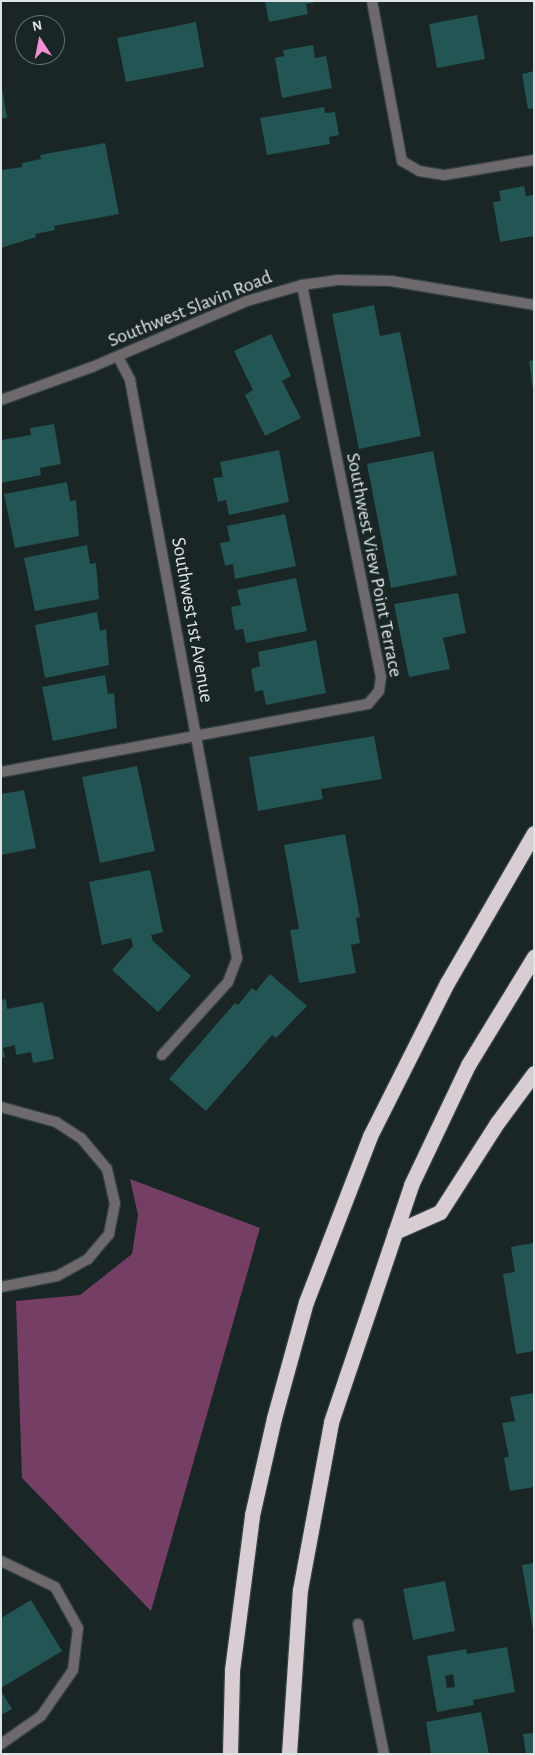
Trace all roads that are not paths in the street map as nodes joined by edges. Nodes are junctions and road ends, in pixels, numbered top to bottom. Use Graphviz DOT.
graph roads {
  1 [pos="372,1"];
  2 [pos="534,160"];
  3 [pos="302,286"];
  4 [pos="534,305"];
  5 [pos="118,356"];
  6 [pos="1,400"];
  7 [pos="196,736"];
  8 [pos="1,772"];
  9 [pos="534,833"];
  10 [pos="534,957"];
  11 [pos="162,1056"];
  12 [pos="534,1073"];
  13 [pos="1,1106"];
  14 [pos="395,1232"];
  15 [pos="1,1287"];
  16 [pos="1,1561"];
  17 [pos="358,1624"];
  18 [pos="1,1744"];
  19 [pos="230,1754"];
  20 [pos="289,1754"];
  21 [pos="384,1754"];
  1 -- 2 [label="street"];
  3 -- 4 [label="street, Southwest Slavin Road"];
  3 -- 5 [label="street, Southwest Slavin Road"];
  3 -- 7 [label="street, Southwest View Point Terrace"];
  5 -- 6 [label="street, Southwest Slavin Road"];
  5 -- 7 [label="street, Southwest 1st Avenue"];
  7 -- 8 [label="street, Southwest View Point Terrace"];
  7 -- 11 [label="street, Southwest 1st Avenue"];
  9 -- 19 [label="highway"];
  10 -- 14 [label="highway"];
  12 -- 14 [label="highway"];
  13 -- 15 [label="street"];
  14 -- 20 [label="highway"];
  16 -- 18 [label="street"];
  17 -- 21 [label="street"];
}
